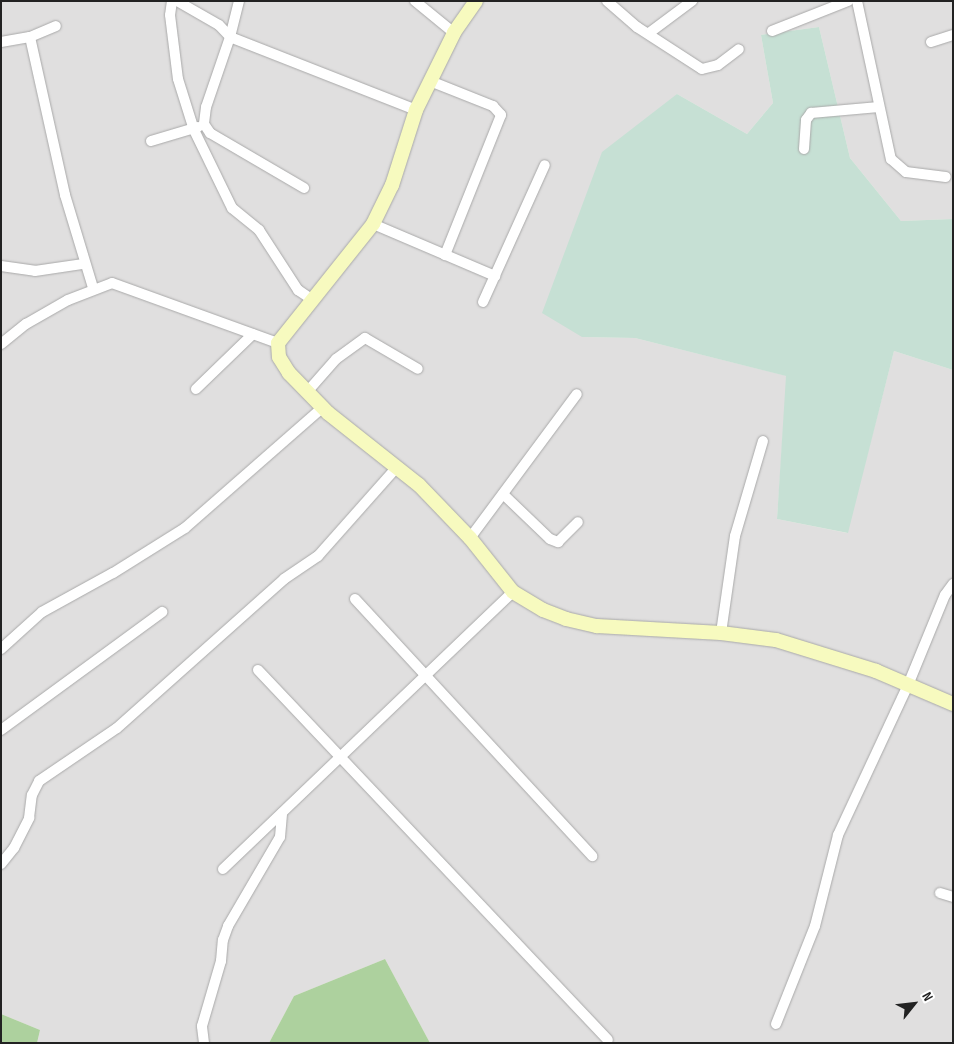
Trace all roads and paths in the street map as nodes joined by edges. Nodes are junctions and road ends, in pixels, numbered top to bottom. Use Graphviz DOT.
graph roads {
  1 [pos="172,1"];
  2 [pos="177,1"];
  3 [pos="239,1"];
  4 [pos="415,1"];
  5 [pos="476,1"];
  6 [pos="607,1"];
  7 [pos="692,1"];
  8 [pos="848,1"];
  9 [pos="857,1"];
  10 [pos="56,26"];
  11 [pos="772,31"];
  12 [pos="454,33"];
  13 [pos="649,33"];
  14 [pos="953,35"];
  15 [pos="30,37"];
  16 [pos="230,37"];
  17 [pos="1,42"];
  18 [pos="932,42"];
  19 [pos="739,48"];
  20 [pos="430,81"];
  21 [pos="879,107"];
  22 [pos="416,110"];
  23 [pos="204,124"];
  24 [pos="194,130"];
  25 [pos="151,140"];
  26 [pos="804,149"];
  27 [pos="545,165"];
  28 [pos="946,177"];
  29 [pos="304,188"];
  30 [pos="373,224"];
  31 [pos="445,255"];
  32 [pos="84,264"];
  33 [pos="1,266"];
  34 [pos="495,276"];
  35 [pos="93,288"];
  36 [pos="313,300"];
  37 [pos="483,302"];
  38 [pos="253,334"];
  39 [pos="278,343"];
  40 [pos="1,344"];
  41 [pos="418,369"];
  42 [pos="196,390"];
  43 [pos="307,392"];
  44 [pos="578,394"];
  45 [pos="322,408"];
  46 [pos="763,441"];
  47 [pos="396,468"];
  48 [pos="503,494"];
  49 [pos="578,522"];
  50 [pos="470,538"];
  51 [pos="953,584"];
  52 [pos="513,592"];
  53 [pos="355,599"];
  54 [pos="162,612"];
  55 [pos="721,633"];
  56 [pos="1,649"];
  57 [pos="258,670"];
  58 [pos="426,675"];
  59 [pos="908,684"];
  60 [pos="953,704"];
  61 [pos="1,730"];
  62 [pos="341,757"];
  63 [pos="282,813"];
  64 [pos="592,856"];
  65 [pos="1,864"];
  66 [pos="223,869"];
  67 [pos="940,893"];
  68 [pos="953,897"];
  69 [pos="776,1024"];
  70 [pos="608,1040"];
  71 [pos="204,1043"];
  1 -- 24 [label="street"];
  2 -- 16 [label="street"];
  3 -- 16 [label="street"];
  4 -- 12 [label="street"];
  5 -- 12 [label="street"];
  6 -- 13 [label="street"];
  7 -- 13 [label="street"];
  8 -- 11 [label="street"];
  9 -- 21 [label="street"];
  10 -- 15 [label="street"];
  12 -- 20 [label="street"];
  13 -- 19 [label="street"];
  14 -- 18 [label="street"];
  15 -- 17 [label="street"];
  15 -- 32 [label="street"];
  16 -- 22 [label="street"];
  16 -- 23 [label="street"];
  20 -- 22 [label="street"];
  20 -- 31 [label="street"];
  21 -- 26 [label="street"];
  21 -- 28 [label="street"];
  22 -- 30 [label="street"];
  23 -- 24 [label="street"];
  23 -- 29 [label="street"];
  24 -- 25 [label="street"];
  24 -- 36 [label="street"];
  27 -- 34 [label="street"];
  30 -- 31 [label="street"];
  30 -- 36 [label="street"];
  31 -- 34 [label="street"];
  32 -- 33 [label="street"];
  32 -- 35 [label="street"];
  34 -- 37 [label="street"];
  35 -- 38 [label="street"];
  35 -- 40 [label="street"];
  36 -- 39 [label="street"];
  38 -- 39 [label="street"];
  38 -- 42 [label="street"];
  39 -- 43 [label="street"];
  41 -- 43 [label="street"];
  43 -- 45 [label="street"];
  44 -- 48 [label="street"];
  45 -- 47 [label="street"];
  45 -- 56 [label="street"];
  46 -- 55 [label="street"];
  47 -- 50 [label="street"];
  47 -- 65 [label="street"];
  48 -- 49 [label="street"];
  48 -- 50 [label="street"];
  50 -- 52 [label="street"];
  51 -- 59 [label="street"];
  52 -- 55 [label="street"];
  52 -- 58 [label="street"];
  53 -- 58 [label="street"];
  54 -- 61 [label="street"];
  55 -- 59 [label="street"];
  57 -- 62 [label="street"];
  58 -- 62 [label="street"];
  58 -- 64 [label="street"];
  59 -- 60 [label="street"];
  59 -- 69 [label="street"];
  62 -- 63 [label="street"];
  62 -- 70 [label="street"];
  63 -- 66 [label="street"];
  63 -- 71 [label="street"];
  67 -- 68 [label="street"];
}
